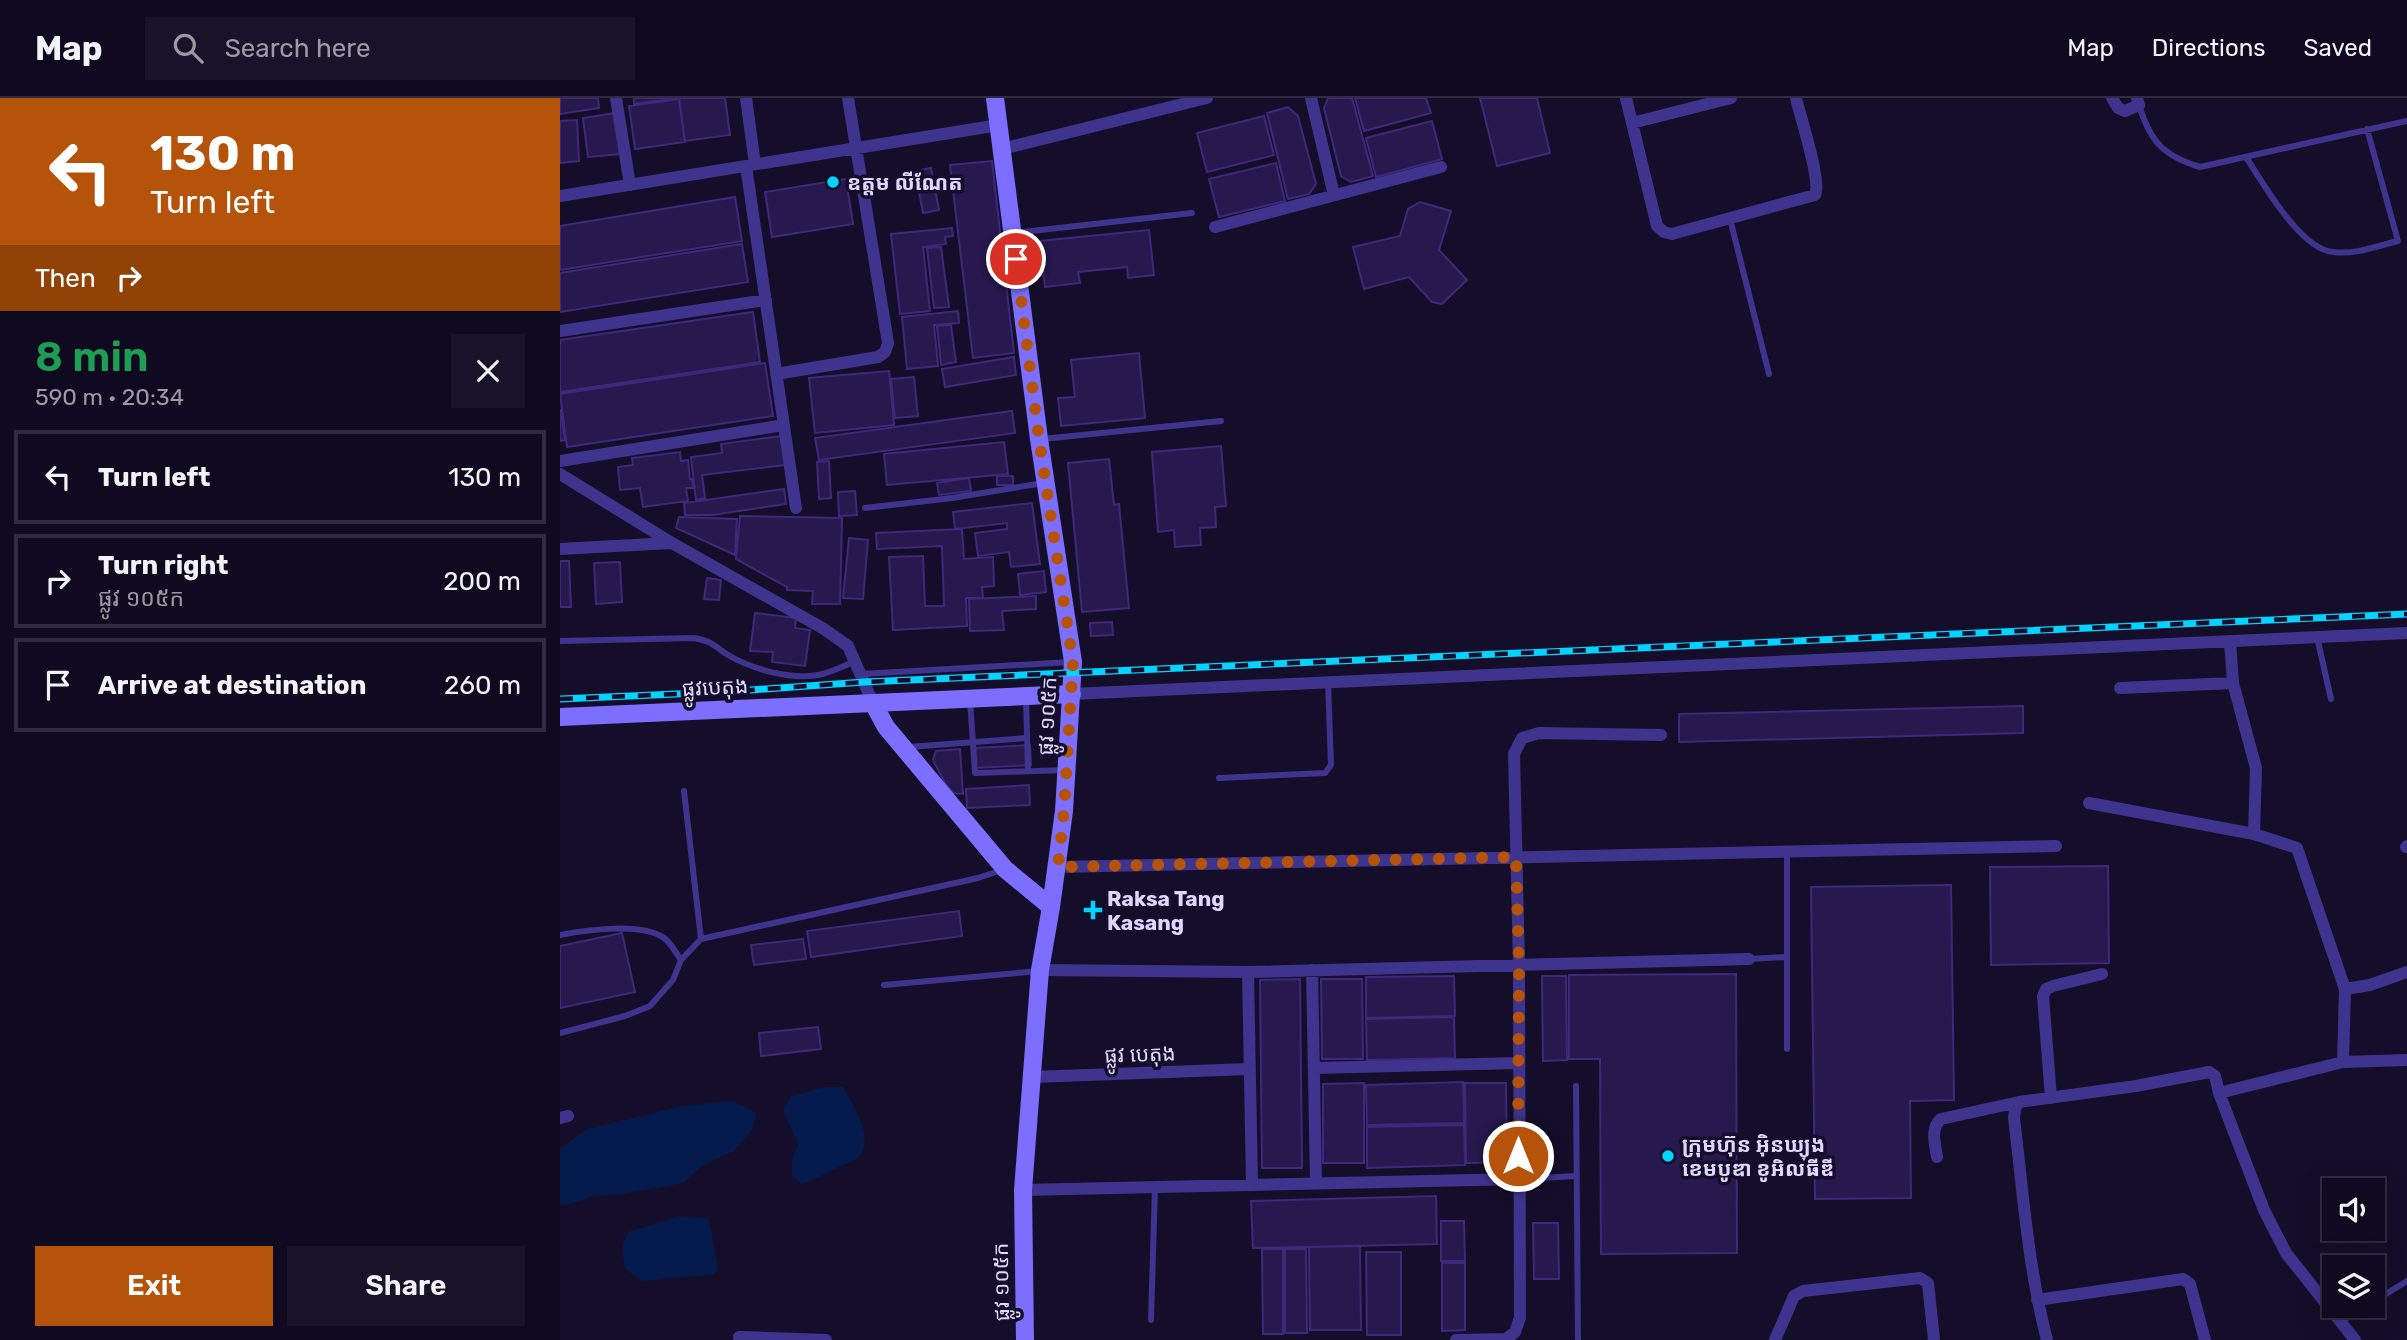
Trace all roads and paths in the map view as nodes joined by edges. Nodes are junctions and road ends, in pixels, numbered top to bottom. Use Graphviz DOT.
graph roads {
  1 [pos="616,98"];
  2 [pos="747,98"];
  3 [pos="848,98"];
  4 [pos="995,98"];
  5 [pos="1207,98"];
  6 [pos="1311,98"];
  7 [pos="1626,98"];
  8 [pos="1731,98"];
  9 [pos="1796,98"];
  10 [pos="2112,98"];
  11 [pos="2138,102"];
  12 [pos="1161,104"];
  13 [pos="2407,121"];
  14 [pos="1632,123"];
  15 [pos="999,125"];
  16 [pos="2367,129"];
  17 [pos="855,148"];
  18 [pos="1002,149"];
  19 [pos="2246,156"];
  20 [pos="751,165"];
  21 [pos="1441,167"];
  22 [pos="630,185"];
  23 [pos="1334,195"];
  24 [pos="560,196"];
  25 [pos="1192,213"];
  26 [pos="1730,219"];
  27 [pos="1215,227"];
  28 [pos="1012,233"];
  29 [pos="766,300"];
  30 [pos="560,331"];
  31 [pos="776,374"];
  32 [pos="1769,374"];
  33 [pos="1221,421"];
  34 [pos="784,425"];
  35 [pos="1039,439"];
  36 [pos="560,461"];
  37 [pos="560,474"];
  38 [pos="1045,482"];
  39 [pos="796,508"];
  40 [pos="865,508"];
  41 [pos="672,543"];
  42 [pos="560,549"];
  43 [pos="2407,633"];
  44 [pos="2316,637"];
  45 [pos="560,641"];
  46 [pos="2230,641"];
  47 [pos="1073,662"];
  48 [pos="859,668"];
  49 [pos="1328,682"];
  50 [pos="2233,683"];
  51 [pos="2120,688"];
  52 [pos="1072,694"];
  53 [pos="1026,695"];
  54 [pos="970,698"];
  55 [pos="2331,699"];
  56 [pos="873,703"];
  57 [pos="560,717"];
  58 [pos="1661,736"];
  59 [pos="1027,738"];
  60 [pos="973,742"];
  61 [pos="904,748"];
  62 [pos="1067,769"];
  63 [pos="1028,771"];
  64 [pos="1219,778"];
  65 [pos="684,791"];
  66 [pos="2089,803"];
  67 [pos="2254,834"];
  68 [pos="2056,846"];
  69 [pos="1787,852"];
  70 [pos="1516,857"];
  71 [pos="1058,867"];
  72 [pos="1005,869"];
  73 [pos="1051,907"];
  74 [pos="560,934"];
  75 [pos="701,939"];
  76 [pos="1786,957"];
  77 [pos="1749,959"];
  78 [pos="681,960"];
  79 [pos="1519,965"];
  80 [pos="1312,970"];
  81 [pos="1040,971"];
  82 [pos="1248,972"];
  83 [pos="2407,972"];
  84 [pos="2102,974"];
  85 [pos="884,985"];
  86 [pos="2346,989"];
  87 [pos="560,1033"];
  88 [pos="1787,1049"];
  89 [pos="2407,1060"];
  90 [pos="2343,1062"];
  91 [pos="1518,1063"];
  92 [pos="1314,1068"];
  93 [pos="1249,1069"];
  94 [pos="1032,1077"];
  95 [pos="1576,1086"];
  96 [pos="2219,1093"];
  97 [pos="2051,1098"];
  98 [pos="2020,1102"];
  99 [pos="1937,1157"];
  100 [pos="1577,1176"];
  101 [pos="1518,1179"];
  102 [pos="1316,1183"];
  103 [pos="1252,1185"];
  104 [pos="1156,1187"];
  105 [pos="1023,1190"];
  106 [pos="2407,1281"];
  107 [pos="2385,1295"];
  108 [pos="2037,1300"];
  109 [pos="2347,1318"];
  110 [pos="1151,1320"];
  111 [pos="2340,1322"];
  112 [pos="739,1337"];
  113 [pos="826,1340"];
  114 [pos="1025,1340"];
  115 [pos="1456,1340"];
  116 [pos="1578,1340"];
  117 [pos="1775,1340"];
  118 [pos="1934,1340"];
  119 [pos="2047,1340"];
  120 [pos="2205,1340"];
  121 [pos="2355,1340"];
  1 -- 22 [label="street"];
  2 -- 20 [label="street"];
  3 -- 17 [label="street"];
  4 -- 15 [label="main road, ផ្លូវ ១០៥ក"];
  5 -- 12 [label="street"];
  6 -- 23 [label="street"];
  7 -- 14 [label="street"];
  8 -- 14 [label="street"];
  9 -- 26 [label="street"];
  10 -- 11 [label="street"];
  11 -- 19 [label="lane"];
  12 -- 18 [label="street"];
  13 -- 16 [label="lane"];
  14 -- 26 [label="street"];
  15 -- 17 [label="street"];
  15 -- 18 [label="main road, ផ្លូវ ១០៥ក"];
  16 -- 19 [label="lane"];
  16 -- 19 [label="lane"];
  17 -- 20 [label="street"];
  17 -- 31 [label="street"];
  18 -- 28 [label="main road, ផ្លូវ ១០៥ក"];
  20 -- 22 [label="street"];
  20 -- 29 [label="street"];
  21 -- 23 [label="street"];
  22 -- 24 [label="street"];
  23 -- 27 [label="street"];
  25 -- 28 [label="lane"];
  26 -- 32 [label="lane"];
  28 -- 35 [label="main road, ផ្លូវ ១០៥ក"];
  29 -- 30 [label="street"];
  29 -- 31 [label="street"];
  31 -- 34 [label="street"];
  33 -- 35 [label="lane"];
  34 -- 36 [label="street"];
  34 -- 39 [label="street"];
  35 -- 38 [label="main road, ផ្លូវ ១០៥ក"];
  37 -- 41 [label="street"];
  38 -- 40 [label="lane"];
  38 -- 47 [label="main road, ផ្លូវ ១០៥ក"];
  41 -- 42 [label="street"];
  41 -- 48 [label="street"];
  43 -- 44 [label="street"];
  44 -- 46 [label="street"];
  44 -- 55 [label="lane"];
  45 -- 48 [label="lane"];
  46 -- 49 [label="street"];
  46 -- 50 [label="street"];
  47 -- 48 [label="lane"];
  47 -- 52 [label="main road, ផ្លូវ ១០៥ក"];
  48 -- 56 [label="street"];
  49 -- 52 [label="street"];
  49 -- 64 [label="lane"];
  50 -- 51 [label="street"];
  50 -- 67 [label="street"];
  52 -- 53 [label="main road, ផ្លូវបេតុង"];
  52 -- 62 [label="main road, ផ្លូវ ១០៥ក"];
  53 -- 54 [label="main road, ផ្លូវបេតុង"];
  53 -- 59 [label="lane"];
  54 -- 56 [label="main road, ផ្លូវបេតុង"];
  54 -- 60 [label="lane"];
  56 -- 57 [label="main road, ផ្លូវបេតុង"];
  56 -- 61 [label="main road"];
  58 -- 70 [label="street"];
  59 -- 60 [label="lane"];
  59 -- 63 [label="lane"];
  60 -- 61 [label="lane"];
  60 -- 63 [label="lane"];
  61 -- 72 [label="main road"];
  62 -- 63 [label="lane"];
  62 -- 71 [label="main road, ផ្លូវ ១០៥ក"];
  65 -- 75 [label="lane"];
  66 -- 67 [label="street"];
  67 -- 86 [label="street"];
  68 -- 69 [label="street"];
  69 -- 70 [label="street"];
  69 -- 76 [label="lane"];
  70 -- 71 [label="street"];
  70 -- 79 [label="street"];
  71 -- 73 [label="main road, ផ្លូវ ១០៥ក"];
  72 -- 73 [label="main road"];
  72 -- 75 [label="lane"];
  73 -- 81 [label="main road, ផ្លូវ ១០៥ក"];
  74 -- 78 [label="lane"];
  75 -- 78 [label="lane"];
  76 -- 77 [label="lane"];
  76 -- 88 [label="lane"];
  77 -- 79 [label="street"];
  78 -- 87 [label="lane"];
  79 -- 80 [label="street"];
  79 -- 91 [label="street"];
  80 -- 82 [label="street"];
  80 -- 92 [label="street"];
  81 -- 82 [label="street"];
  81 -- 85 [label="lane"];
  81 -- 94 [label="main road, ផ្លូវ ១០៥ក"];
  82 -- 93 [label="street"];
  83 -- 86 [label="street"];
  84 -- 97 [label="street"];
  86 -- 90 [label="street"];
  89 -- 90 [label="street"];
  90 -- 96 [label="street"];
  91 -- 92 [label="street"];
  91 -- 101 [label="street"];
  92 -- 102 [label="street"];
  93 -- 94 [label="street, ផ្លូវ បេតុង"];
  93 -- 103 [label="street"];
  94 -- 105 [label="main road, ផ្លូវ ១០៥ក"];
  95 -- 100 [label="lane"];
  96 -- 97 [label="street"];
  96 -- 111 [label="street"];
  97 -- 98 [label="street"];
  98 -- 99 [label="street"];
  98 -- 108 [label="street"];
  100 -- 101 [label="lane"];
  100 -- 116 [label="lane"];
  101 -- 102 [label="street"];
  101 -- 115 [label="street"];
  102 -- 103 [label="street"];
  103 -- 104 [label="street"];
  104 -- 105 [label="street"];
  104 -- 110 [label="lane"];
  105 -- 114 [label="main road, ផ្លូវ ១០៥ក"];
  106 -- 107 [label="lane"];
  108 -- 119 [label="street"];
  108 -- 120 [label="street"];
  109 -- 111 [label="lane"];
  111 -- 121 [label="street"];
  112 -- 113 [label="street"];
  117 -- 118 [label="street"];
}
